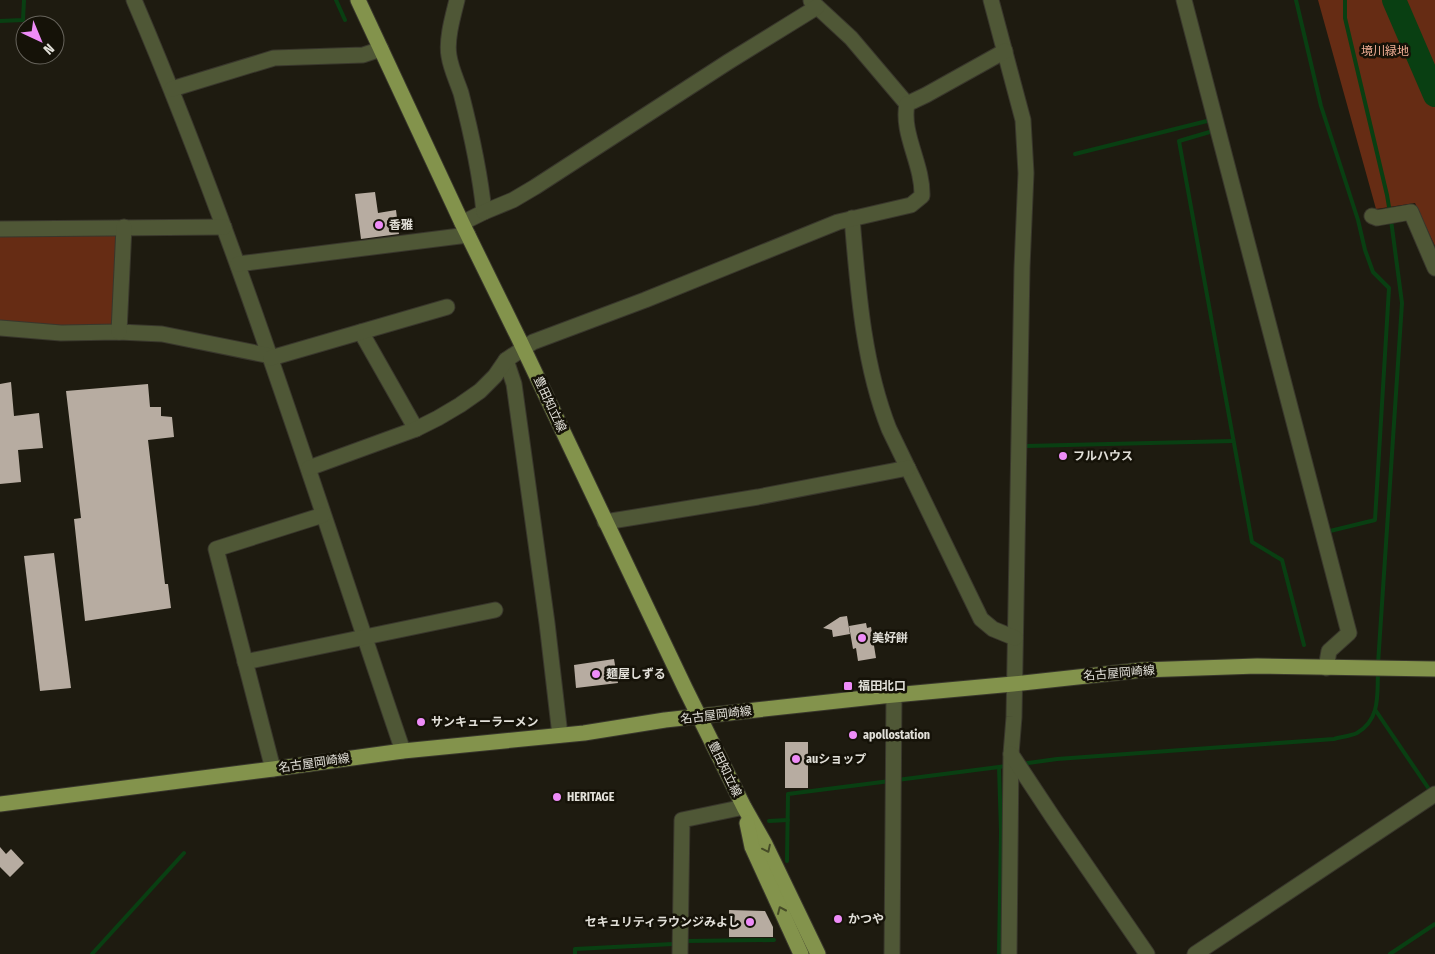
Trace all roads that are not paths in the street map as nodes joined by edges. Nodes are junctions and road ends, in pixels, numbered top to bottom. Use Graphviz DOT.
graph roads {
  1 [pos="134,0"];
  2 [pos="358,0"];
  3 [pos="457,0"];
  4 [pos="991,0"];
  5 [pos="1184,0"];
  6 [pos="814,3"];
  7 [pos="381,49"];
  8 [pos="1005,51"];
  9 [pos="172,89"];
  10 [pos="907,104"];
  11 [pos="484,212"];
  12 [pos="1374,217"];
  13 [pos="852,218"];
  14 [pos="124,227"];
  15 [pos="224,227"];
  16 [pos="0,229"];
  17 [pos="465,229"];
  18 [pos="238,264"];
  19 [pos="1435,268"];
  20 [pos="447,306"];
  21 [pos="0,328"];
  22 [pos="119,332"];
  23 [pos="361,332"];
  24 [pos="523,348"];
  25 [pos="271,357"];
  26 [pos="506,360"];
  27 [pos="416,429"];
  28 [pos="310,468"];
  29 [pos="908,468"];
  30 [pos="323,514"];
  31 [pos="605,522"];
  32 [pos="495,610"];
  33 [pos="364,637"];
  34 [pos="1015,638"];
  35 [pos="245,662"];
  36 [pos="1326,668"];
  37 [pos="1435,669"];
  38 [pos="1013,684"];
  39 [pos="894,695"];
  40 [pos="700,718"];
  41 [pos="560,735"];
  42 [pos="403,751"];
  43 [pos="1011,754"];
  44 [pos="273,769"];
  45 [pos="1435,794"];
  46 [pos="0,804"];
  47 [pos="744,807"];
  48 [pos="680,954"];
  49 [pos="801,954"];
  50 [pos="818,954"];
  51 [pos="892,954"];
  52 [pos="1010,954"];
  53 [pos="1147,954"];
  54 [pos="1195,954"];
  1 -- 9 [label="street"];
  2 -- 7 [label="main road, 豊田知立線"];
  3 -- 11 [label="street"];
  4 -- 8 [label="street"];
  5 -- 36 [label="street"];
  6 -- 10 [label="street"];
  6 -- 11 [label="street"];
  7 -- 9 [label="street"];
  7 -- 17 [label="main road, 豊田知立線"];
  8 -- 10 [label="street"];
  8 -- 34 [label="street"];
  9 -- 15 [label="street"];
  10 -- 13 [label="street"];
  11 -- 17 [label="street"];
  12 -- 19 [label="street"];
  13 -- 24 [label="street"];
  13 -- 29 [label="street"];
  14 -- 15 [label="street"];
  14 -- 16 [label="street"];
  14 -- 22 [label="street"];
  15 -- 18 [label="street"];
  17 -- 18 [label="street"];
  17 -- 24 [label="main road, 豊田知立線"];
  18 -- 25 [label="street"];
  20 -- 23 [label="street"];
  21 -- 22 [label="street"];
  22 -- 25 [label="street"];
  23 -- 25 [label="street"];
  23 -- 27 [label="street"];
  24 -- 26 [label="street"];
  24 -- 31 [label="main road, 豊田知立線"];
  25 -- 28 [label="street"];
  26 -- 27 [label="street"];
  26 -- 41 [label="street"];
  27 -- 28 [label="street"];
  28 -- 30 [label="street"];
  29 -- 31 [label="street"];
  29 -- 34 [label="street"];
  30 -- 33 [label="street"];
  30 -- 35 [label="street"];
  31 -- 40 [label="main road, 豊田知立線"];
  32 -- 33 [label="street"];
  33 -- 35 [label="street"];
  33 -- 42 [label="street"];
  34 -- 38 [label="street"];
  35 -- 44 [label="street"];
  36 -- 37 [label="main road, 名古屋岡崎線"];
  36 -- 38 [label="main road, 名古屋岡崎線"];
  38 -- 39 [label="main road, 名古屋岡崎線"];
  38 -- 43 [label="street"];
  39 -- 40 [label="main road, 名古屋岡崎線"];
  39 -- 51 [label="street"];
  40 -- 41 [label="main road, 名古屋岡崎線"];
  40 -- 47 [label="main road, 豊田知立線"];
  41 -- 42 [label="main road, 名古屋岡崎線"];
  42 -- 44 [label="main road, 名古屋岡崎線"];
  43 -- 52 [label="street"];
  43 -- 53 [label="street"];
  44 -- 46 [label="main road, 名古屋岡崎線"];
  45 -- 54 [label="street"];
  47 -- 48 [label="street"];
  49 -- 47 [label="main road, 豊田知立線, one-way"];
  47 -- 50 [label="main road, 豊田知立線, one-way"];
}
